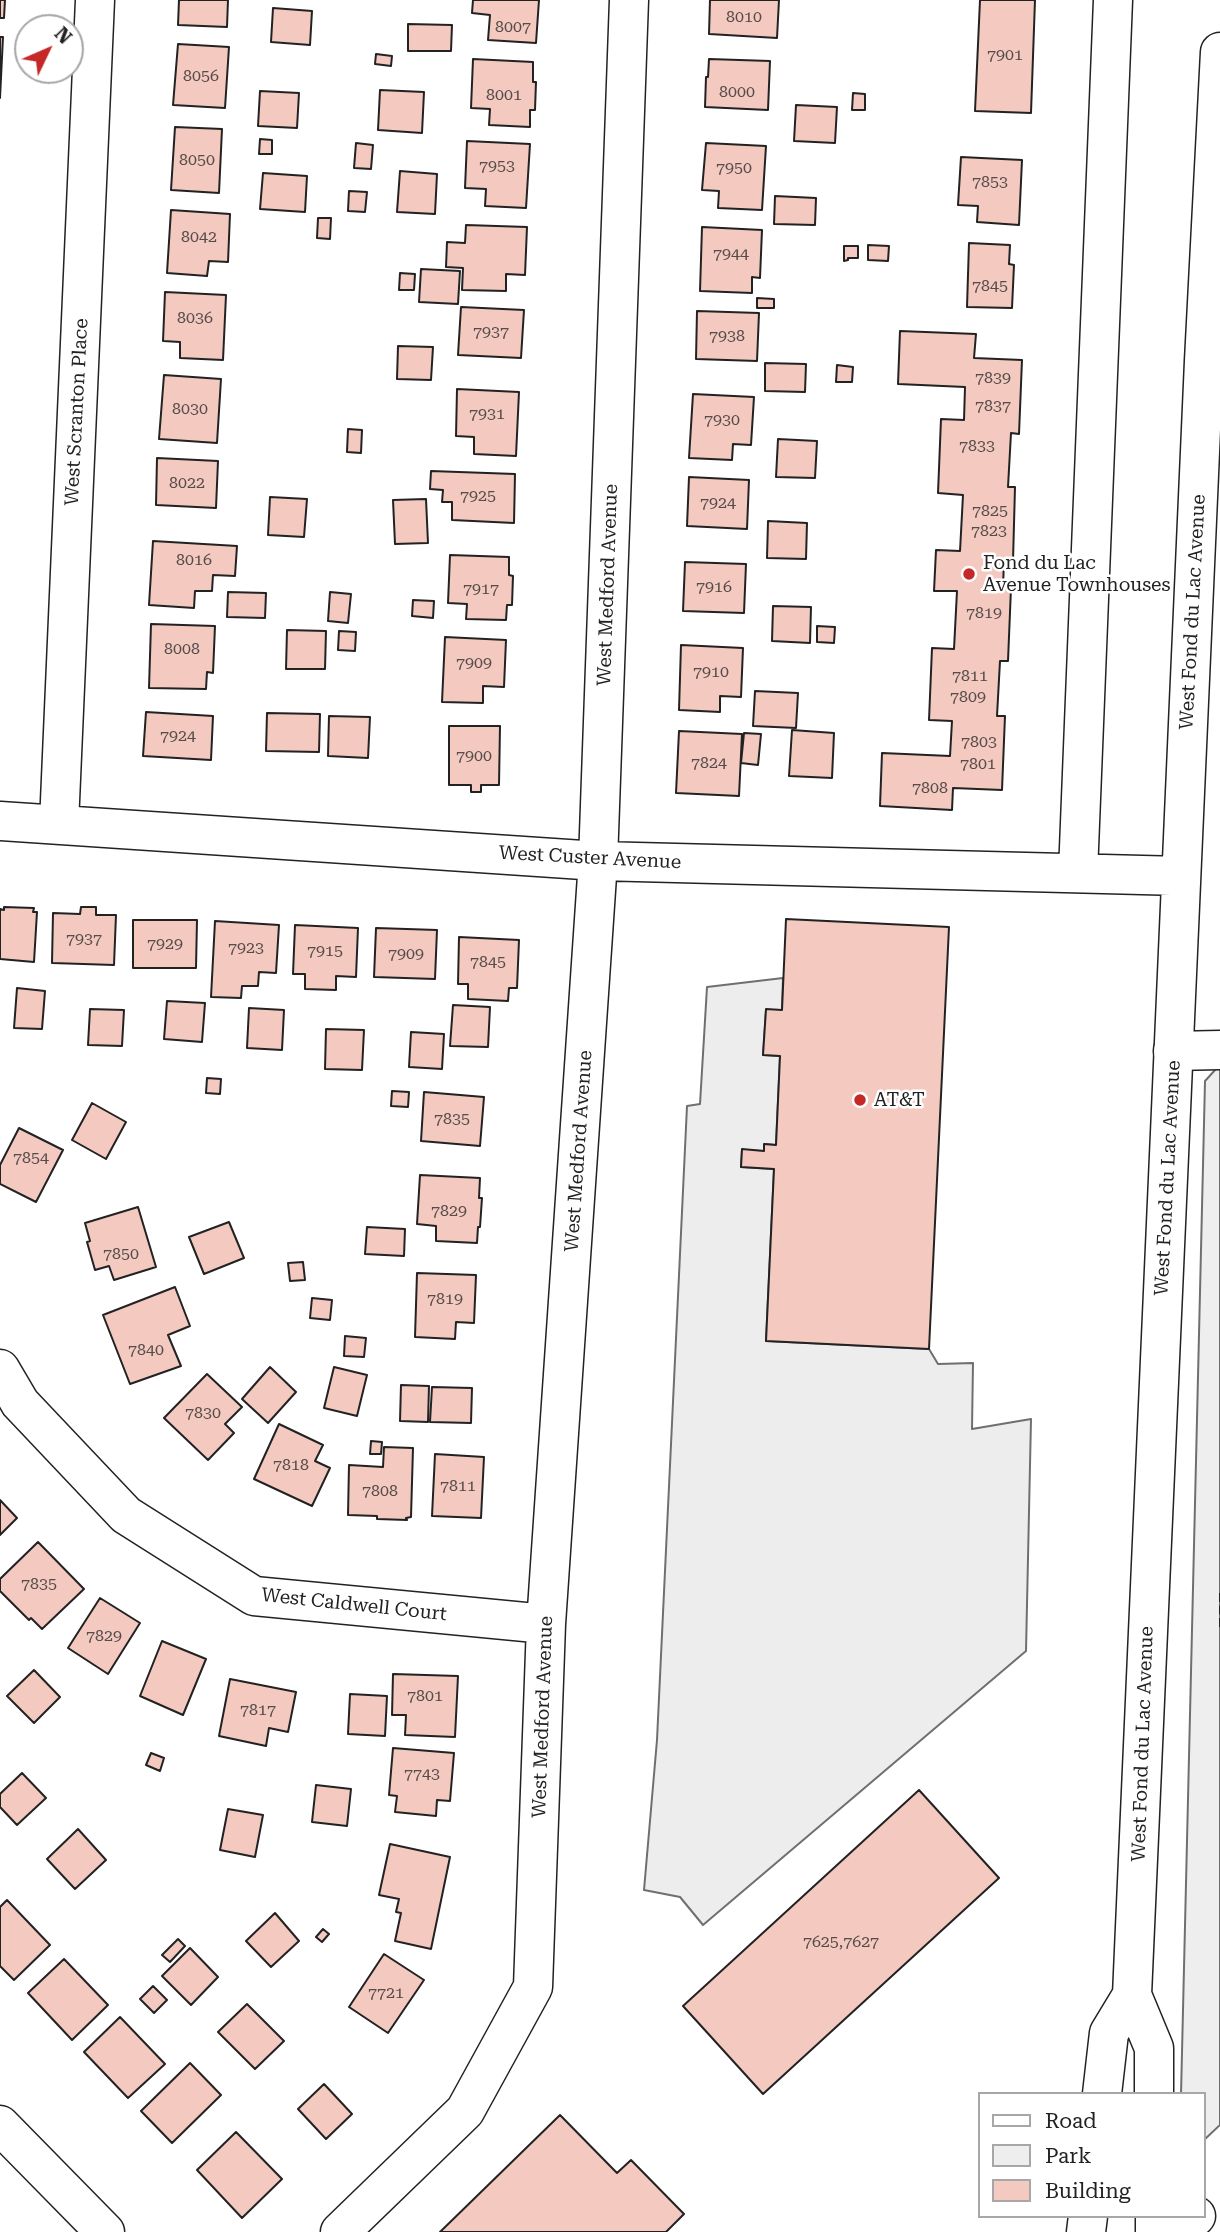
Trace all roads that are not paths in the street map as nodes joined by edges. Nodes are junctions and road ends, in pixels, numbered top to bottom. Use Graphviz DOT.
graph roads {
  1 [pos="95,0"];
  2 [pos="629,0"];
  3 [pos="1113,0"];
  4 [pos="1220,52"];
  5 [pos="1212,360"];
  6 [pos="0,821"];
  7 [pos="59,824"];
  8 [pos="598,861"];
  9 [pos="1078,873"];
  10 [pos="1181,876"];
  11 [pos="1220,1050"];
  12 [pos="1173,1051"];
  13 [pos="0,1369"];
  14 [pos="546,1624"];
  15 [pos="1132,1995"];
  16 [pos="1102,2092"];
  17 [pos="1154,2092"];
  18 [pos="0,2125"];
  19 [pos="1220,2194"];
  20 [pos="1206,2207"];
  21 [pos="1194,2218"];
  22 [pos="105,2232"];
  23 [pos="340,2232"];
  24 [pos="1180,2232"];
  1 -- 7 [label="main road, West Scranton Place"];
  2 -- 8 [label="main road, West Medford Avenue"];
  3 -- 9 [label="main road"];
  4 -- 5 [label="main road, West Fond du Lac Avenue"];
  5 -- 10 [label="main road, West Fond du Lac Avenue"];
  6 -- 7 [label="main road, West Custer Avenue"];
  7 -- 8 [label="main road, West Custer Avenue"];
  8 -- 9 [label="main road, West Custer Avenue"];
  8 -- 14 [label="main road, West Medford Avenue"];
  9 -- 10 [label="main road, West Custer Avenue"];
  10 -- 12 [label="main road, West Fond du Lac Avenue"];
  11 -- 12 [label="main road"];
  12 -- 15 [label="main road, West Fond du Lac Avenue"];
  13 -- 14 [label="main road, West Caldwell Court"];
  14 -- 23 [label="main road, West Medford Avenue"];
  15 -- 16 [label="main road, West Fond du Lac Avenue"];
  15 -- 17 [label="main road, West Fond du Lac Avenue"];
  18 -- 22 [label="main road"];
  19 -- 20 [label="main road"];
  21 -- 24 [label="main road"];
}
